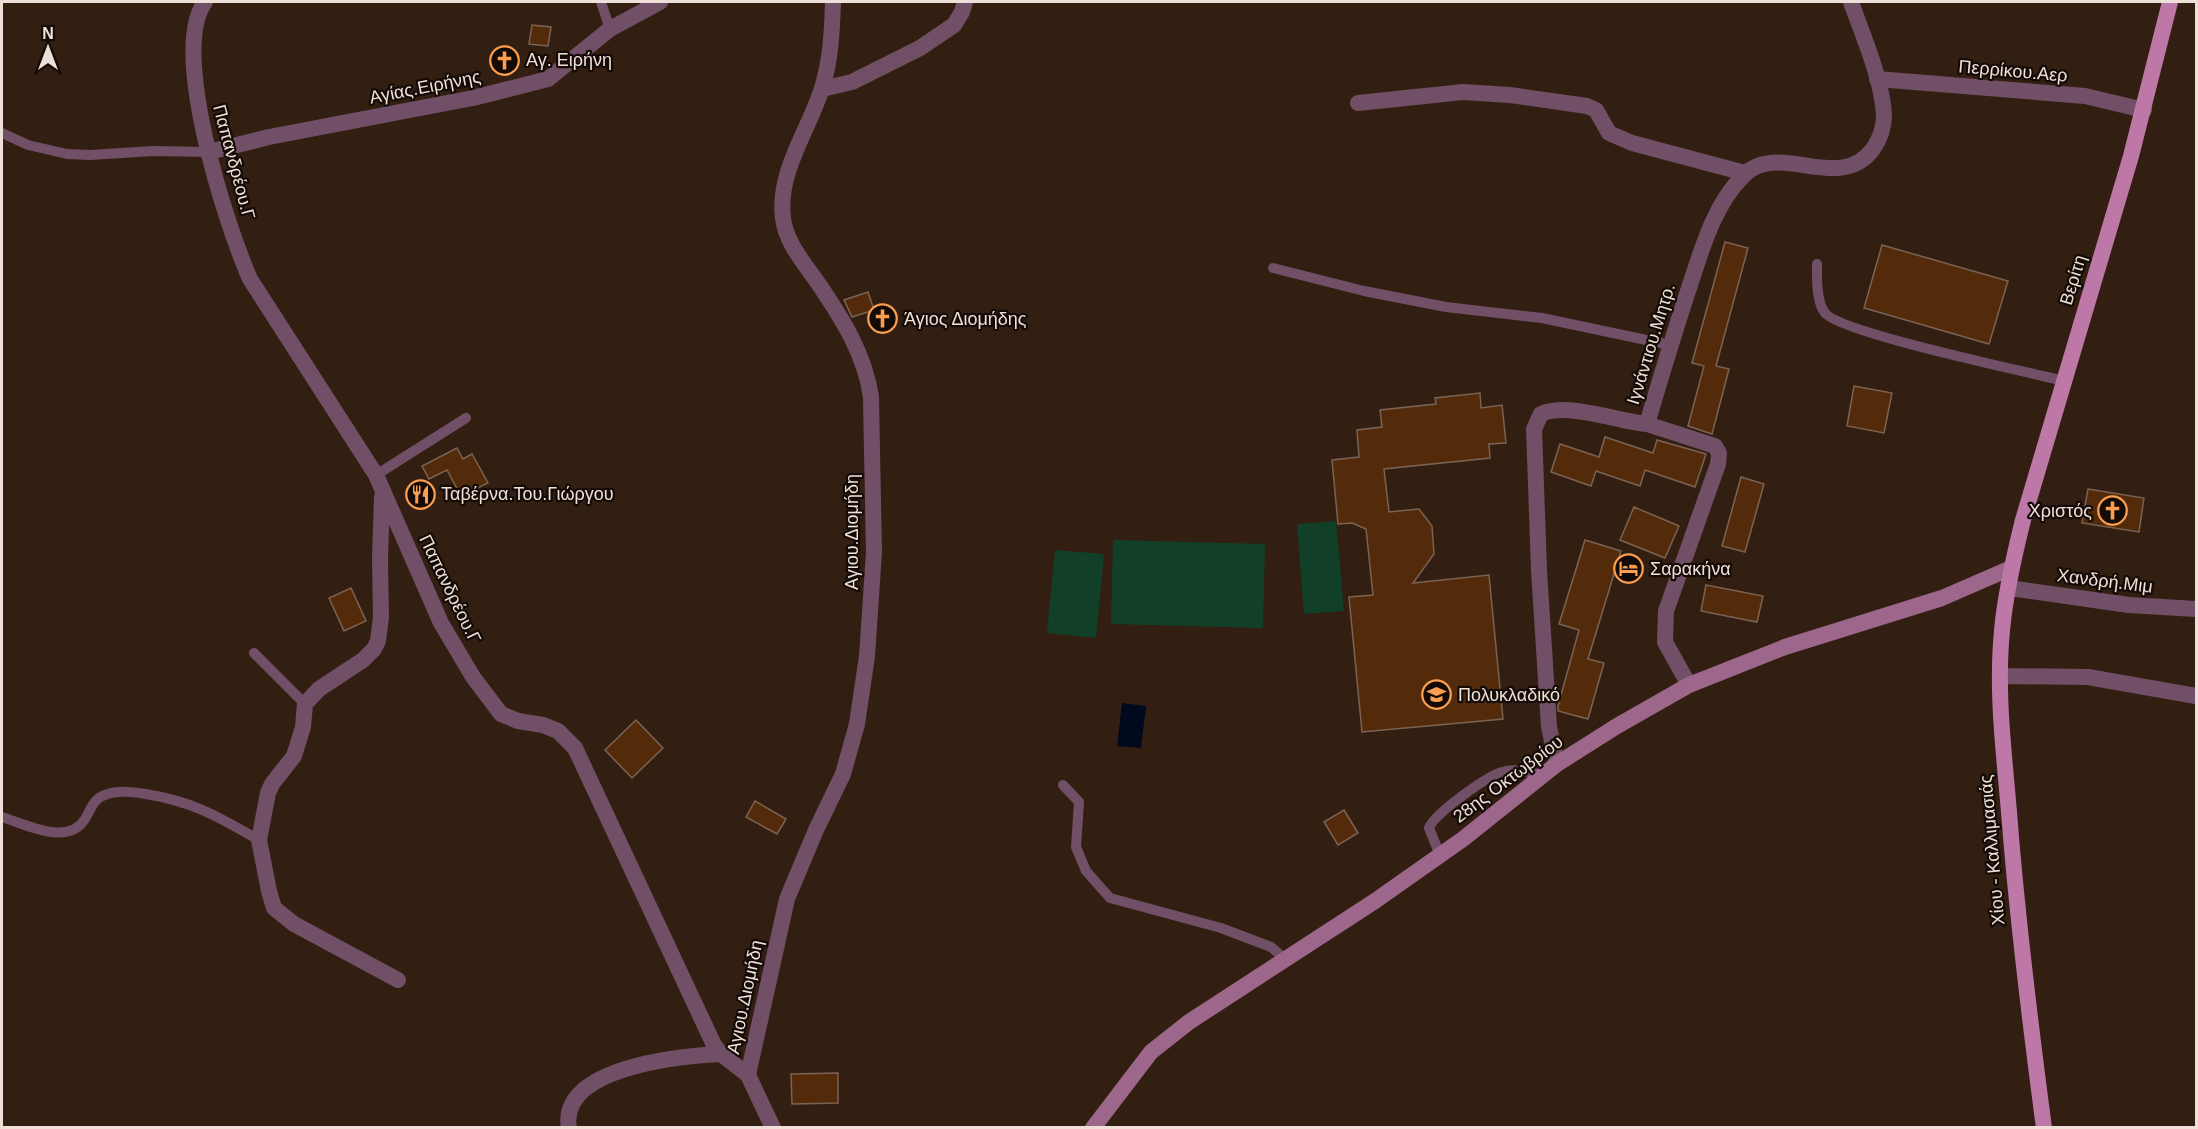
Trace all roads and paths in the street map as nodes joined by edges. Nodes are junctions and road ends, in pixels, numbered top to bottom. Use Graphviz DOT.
graph roads {
  1 [pos="601,2"];
  2 [pos="660,2"];
  3 [pos="833,2"];
  4 [pos="964,2"];
  5 [pos="1851,2"];
  6 [pos="2170,2"];
  7 [pos="202,3"];
  8 [pos="610,29"];
  9 [pos="1877,79"];
  10 [pos="822,89"];
  11 [pos="1358,103"];
  12 [pos="2144,110"];
  13 [pos="2,133"];
  14 [pos="209,152"];
  15 [pos="1745,173"];
  16 [pos="1817,264"];
  17 [pos="1273,268"];
  18 [pos="1670,345"];
  19 [pos="2064,381"];
  20 [pos="466,418"];
  21 [pos="1647,424"];
  22 [pos="376,475"];
  23 [pos="382,492"];
  24 [pos="2011,568"];
  25 [pos="2008,588"];
  26 [pos="2196,609"];
  27 [pos="255,653"];
  28 [pos="2000,676"];
  29 [pos="1689,685"];
  30 [pos="2196,696"];
  31 [pos="305,704"];
  32 [pos="1557,764"];
  33 [pos="1543,775"];
  34 [pos="1064,785"];
  35 [pos="2,817"];
  36 [pos="259,840"];
  37 [pos="1440,855"];
  38 [pos="1286,959"];
  39 [pos="398,980"];
  40 [pos="721,1054"];
  41 [pos="748,1076"];
  42 [pos="569,1128"];
  43 [pos="773,1128"];
  44 [pos="1093,1128"];
  45 [pos="2044,1128"];
  1 -- 8 [label="lane"];
  2 -- 8 [label="street, Αγίας.Ειρήνης"];
  3 -- 10 [label="street, Αγιου.Διομήδη"];
  4 -- 10 [label="street"];
  5 -- 9 [label="street"];
  6 -- 12 [label="main road, Βερίτη"];
  7 -- 14 [label="street, Παπανδρέου.Γ"];
  8 -- 14 [label="street, Αγίας.Ειρήνης"];
  9 -- 12 [label="street, Περρίκου.Αερ"];
  9 -- 15 [label="street"];
  10 -- 41 [label="street, Αγιου.Διομήδη"];
  11 -- 15 [label="street"];
  12 -- 19 [label="main road, Βερίτη"];
  13 -- 14 [label="lane"];
  14 -- 22 [label="street, Παπανδρέου.Γ"];
  15 -- 18 [label="street, Ιγνάντιου.Μητρ."];
  16 -- 19 [label="lane"];
  17 -- 18 [label="lane"];
  18 -- 21 [label="street, Ιγνάντιου.Μητρ."];
  19 -- 24 [label="main road, Βερίτη"];
  20 -- 22 [label="lane"];
  21 -- 29 [label="street, Ιγνάντιου.Μητρ."];
  21 -- 32 [label="street"];
  22 -- 23 [label="street, Παπανδρέου.Γ"];
  23 -- 31 [label="street"];
  23 -- 40 [label="street, Παπανδρέου.Γ"];
  24 -- 25 [label="main road, Χίου - Καλλιμασιάς"];
  24 -- 29 [label="main road, 28ης Οκτωβρίου"];
  25 -- 26 [label="street, Χανδρή.Μιμ"];
  25 -- 28 [label="main road, Χίου - Καλλιμασιάς"];
  27 -- 31 [label="lane"];
  28 -- 30 [label="street"];
  28 -- 45 [label="main road, Χίου - Καλλιμασιάς"];
  29 -- 32 [label="main road, 28ης Οκτωβρίου"];
  31 -- 36 [label="street"];
  32 -- 33 [label="main road, 28ης Οκτωβρίου"];
  33 -- 37 [label="main road, 28ης Οκτωβρίου"];
  33 -- 37 [label="lane"];
  34 -- 38 [label="lane"];
  35 -- 36 [label="lane"];
  36 -- 39 [label="street"];
  37 -- 38 [label="main road, 28ης Οκτωβρίου"];
  38 -- 44 [label="main road, 28ης Οκτωβρίου"];
  40 -- 41 [label="street, Παπανδρέου.Γ"];
  40 -- 42 [label="street"];
  41 -- 43 [label="street, Παπανδρέου.Γ"];
}
